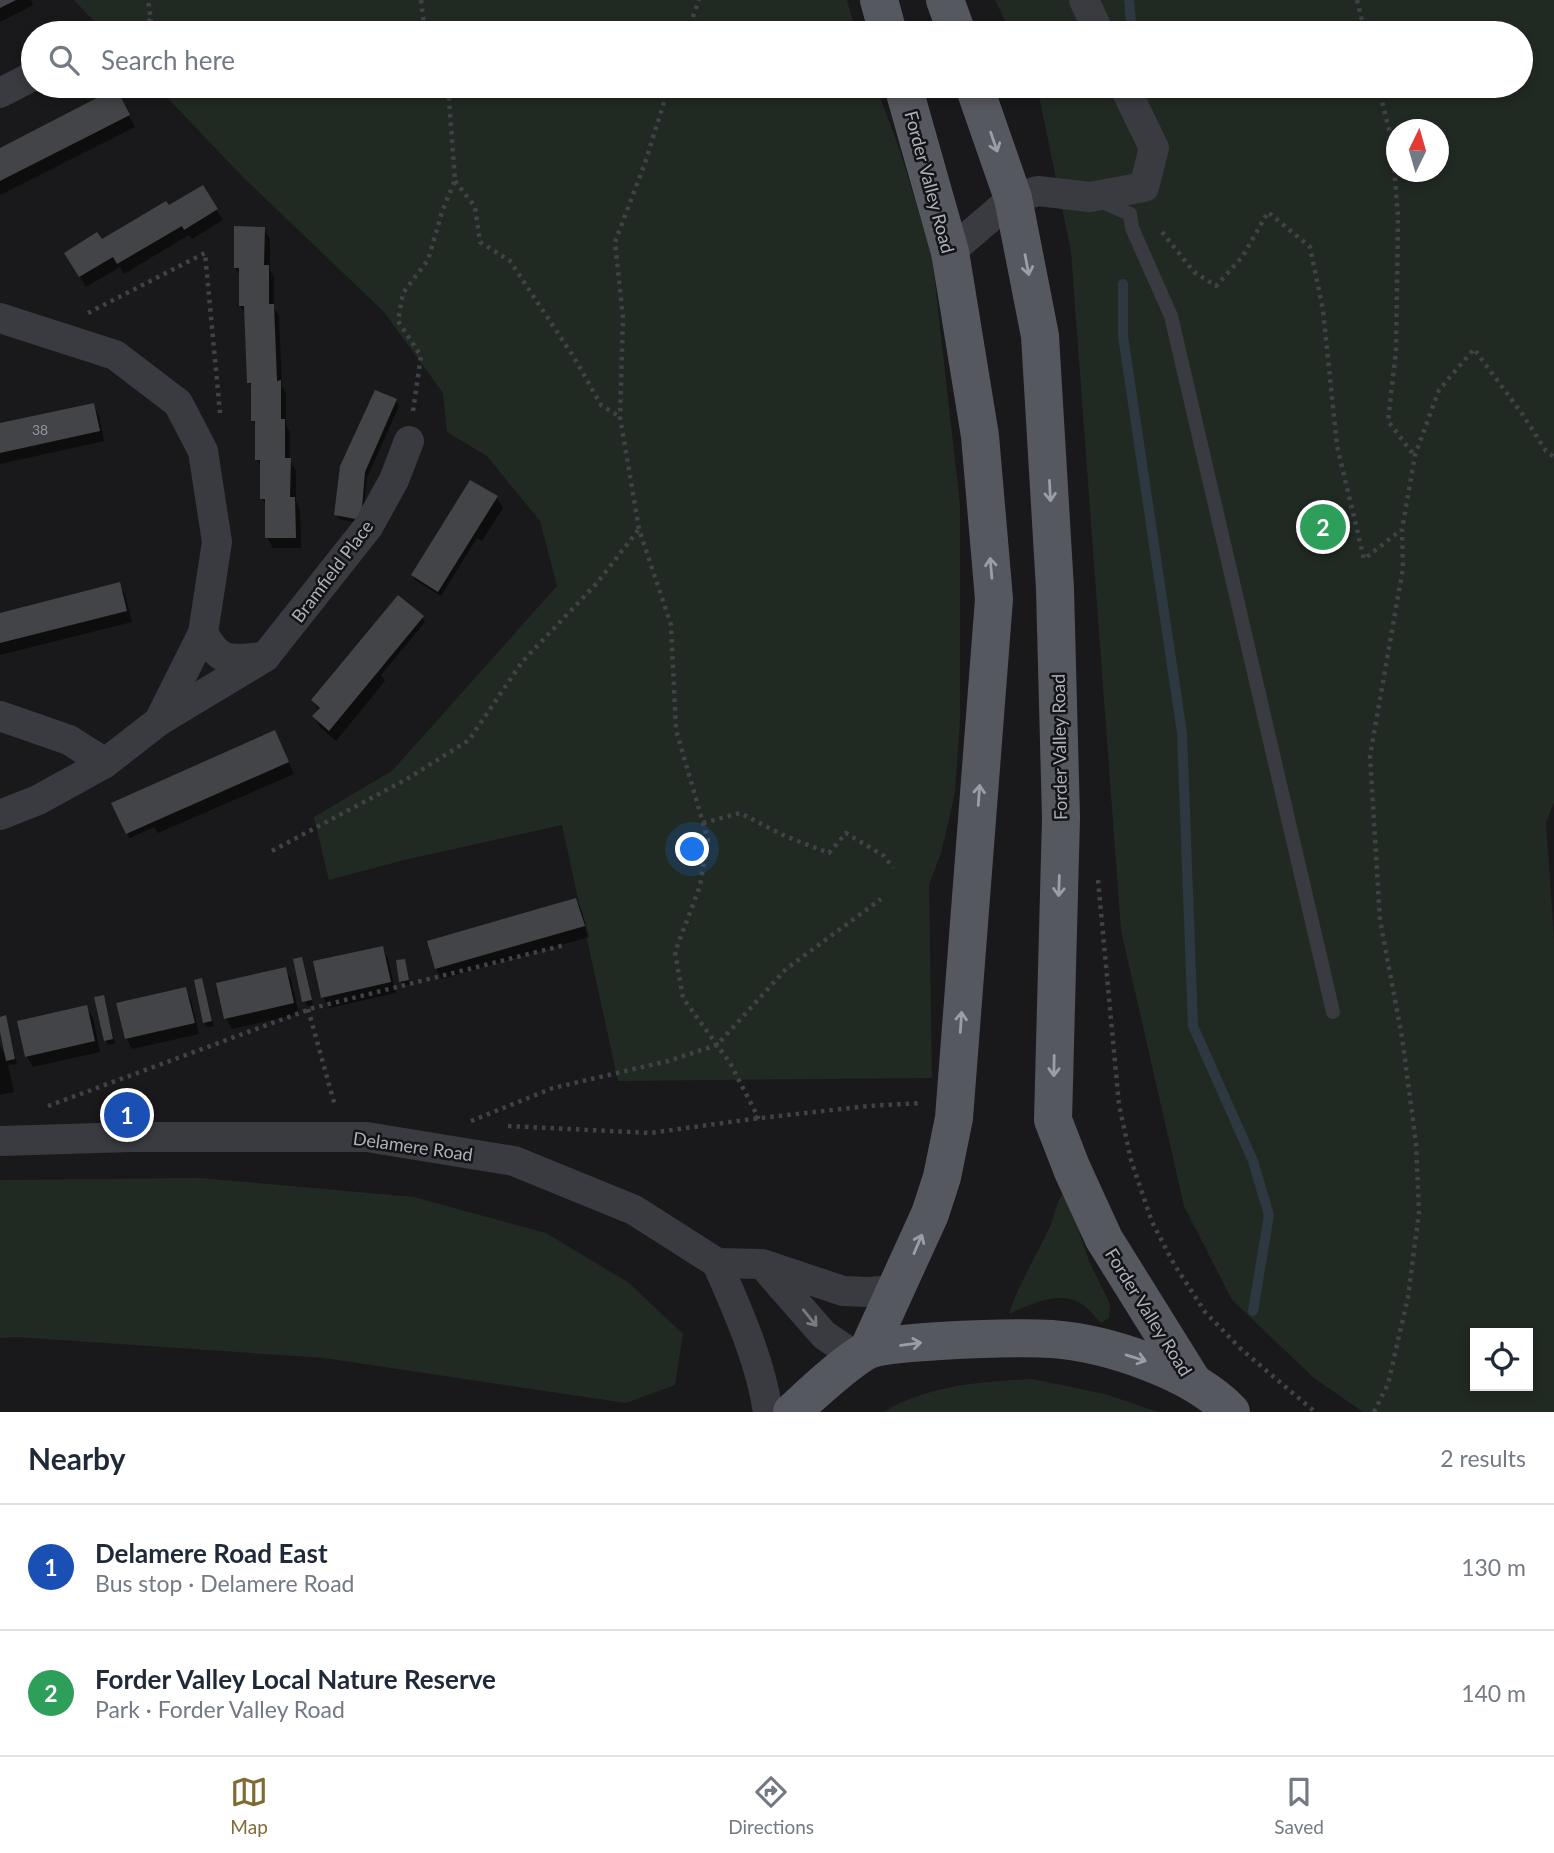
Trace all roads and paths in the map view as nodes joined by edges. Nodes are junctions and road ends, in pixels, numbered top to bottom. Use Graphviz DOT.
graph roads {
  1 [pos="148,0"];
  2 [pos="421,0"];
  3 [pos="699,0"];
  4 [pos="879,0"];
  5 [pos="945,0"];
  6 [pos="1084,0"];
  7 [pos="1357,0"];
  8 [pos="148,21"];
  9 [pos="424,21"];
  10 [pos="691,21"];
  11 [pos="885,21"];
  12 [pos="953,21"];
  13 [pos="1094,21"];
  14 [pos="1362,21"];
  15 [pos="21,82"];
  16 [pos="0,93"];
  17 [pos="448,98"];
  18 [pos="665,98"];
  19 [pos="906,98"];
  20 [pos="978,98"];
  21 [pos="1130,98"];
  22 [pos="1381,98"];
  23 [pos="455,180"];
  24 [pos="1090,197"];
  25 [pos="1013,198"];
  26 [pos="1130,214"];
  27 [pos="950,252"];
  28 [pos="0,318"];
  29 [pos="49,333"];
  30 [pos="620,417"];
  31 [pos="221,422"];
  32 [pos="409,441"];
  33 [pos="1415,455"];
  34 [pos="1554,457"];
  35 [pos="639,529"];
  36 [pos="1402,530"];
  37 [pos="203,633"];
  38 [pos="265,657"];
  39 [pos="0,716"];
  40 [pos="159,721"];
  41 [pos="105,764"];
  42 [pos="0,815"];
  43 [pos="703,823"];
  44 [pos="272,851"];
  45 [pos="893,868"];
  46 [pos="1097,875"];
  47 [pos="881,899"];
  48 [pos="565,945"];
  49 [pos="308,1009"];
  50 [pos="1333,1012"];
  51 [pos="717,1045"];
  52 [pos="956,1099"];
  53 [pos="61,1102"];
  54 [pos="337,1114"];
  55 [pos="752,1119"];
  56 [pos="467,1122"];
  57 [pos="510,1126"];
  58 [pos="0,1141"];
  59 [pos="717,1263"];
  60 [pos="762,1264"];
  61 [pos="897,1290"];
  62 [pos="863,1354"];
  63 [pos="1193,1382"];
  64 [pos="768,1412"];
  65 [pos="792,1412"];
  66 [pos="1231,1412"];
  67 [pos="1315,1412"];
  68 [pos="1374,1412"];
  1 -- 8 [label="path"];
  2 -- 9 [label="path"];
  3 -- 10 [label="path"];
  4 -- 11 [label="main road"];
  5 -- 12 [label="main road"];
  6 -- 13 [label="street"];
  7 -- 14 [label="path"];
  15 -- 16 [label="street"];
  17 -- 23 [label="path"];
  18 -- 30 [label="path"];
  19 -- 27 [label="main road, Forder Valley Road"];
  20 -- 25 [label="main road, Forder Valley Road, one-way"];
  21 -- 24 [label="street"];
  22 -- 33 [label="path"];
  23 -- 30 [label="path"];
  23 -- 32 [label="path"];
  24 -- 25 [label="street"];
  24 -- 26 [label="lane"];
  25 -- 27 [label="street"];
  25 -- 63 [label="main road, Forder Valley Road, one-way"];
  26 -- 36 [label="path"];
  26 -- 50 [label="lane"];
  52 -- 27 [label="main road, Forder Valley Road, one-way"];
  28 -- 29 [label="street"];
  29 -- 31 [label="path"];
  29 -- 37 [label="street"];
  30 -- 35 [label="path"];
  32 -- 38 [label="street, Bramfield Place"];
  33 -- 34 [label="path"];
  33 -- 36 [label="path"];
  35 -- 43 [label="path"];
  35 -- 44 [label="path"];
  36 -- 68 [label="path"];
  37 -- 38 [label="street"];
  37 -- 40 [label="street"];
  38 -- 40 [label="street, Bramfield Place"];
  39 -- 41 [label="street"];
  40 -- 41 [label="street, Bramfield Place"];
  41 -- 42 [label="street, Bramfield Place"];
  43 -- 45 [label="path"];
  43 -- 51 [label="path"];
  46 -- 67 [label="path"];
  47 -- 51 [label="path"];
  48 -- 49 [label="path"];
  49 -- 53 [label="path"];
  49 -- 54 [label="path"];
  51 -- 55 [label="path"];
  51 -- 56 [label="path"];
  52 -- 55 [label="path"];
  61 -- 52 [label="main road, Forder Valley Road, one-way"];
  55 -- 57 [label="path"];
  58 -- 59 [label="street, Delamere Road"];
  59 -- 60 [label="street"];
  59 -- 64 [label="street"];
  60 -- 61 [label="street"];
  60 -- 62 [label="street, one-way"];
  61 -- 62 [label="main road, Forder Valley Road"];
  62 -- 63 [label="main road, one-way"];
  62 -- 65 [label="main road"];
  63 -- 66 [label="main road"];
}
